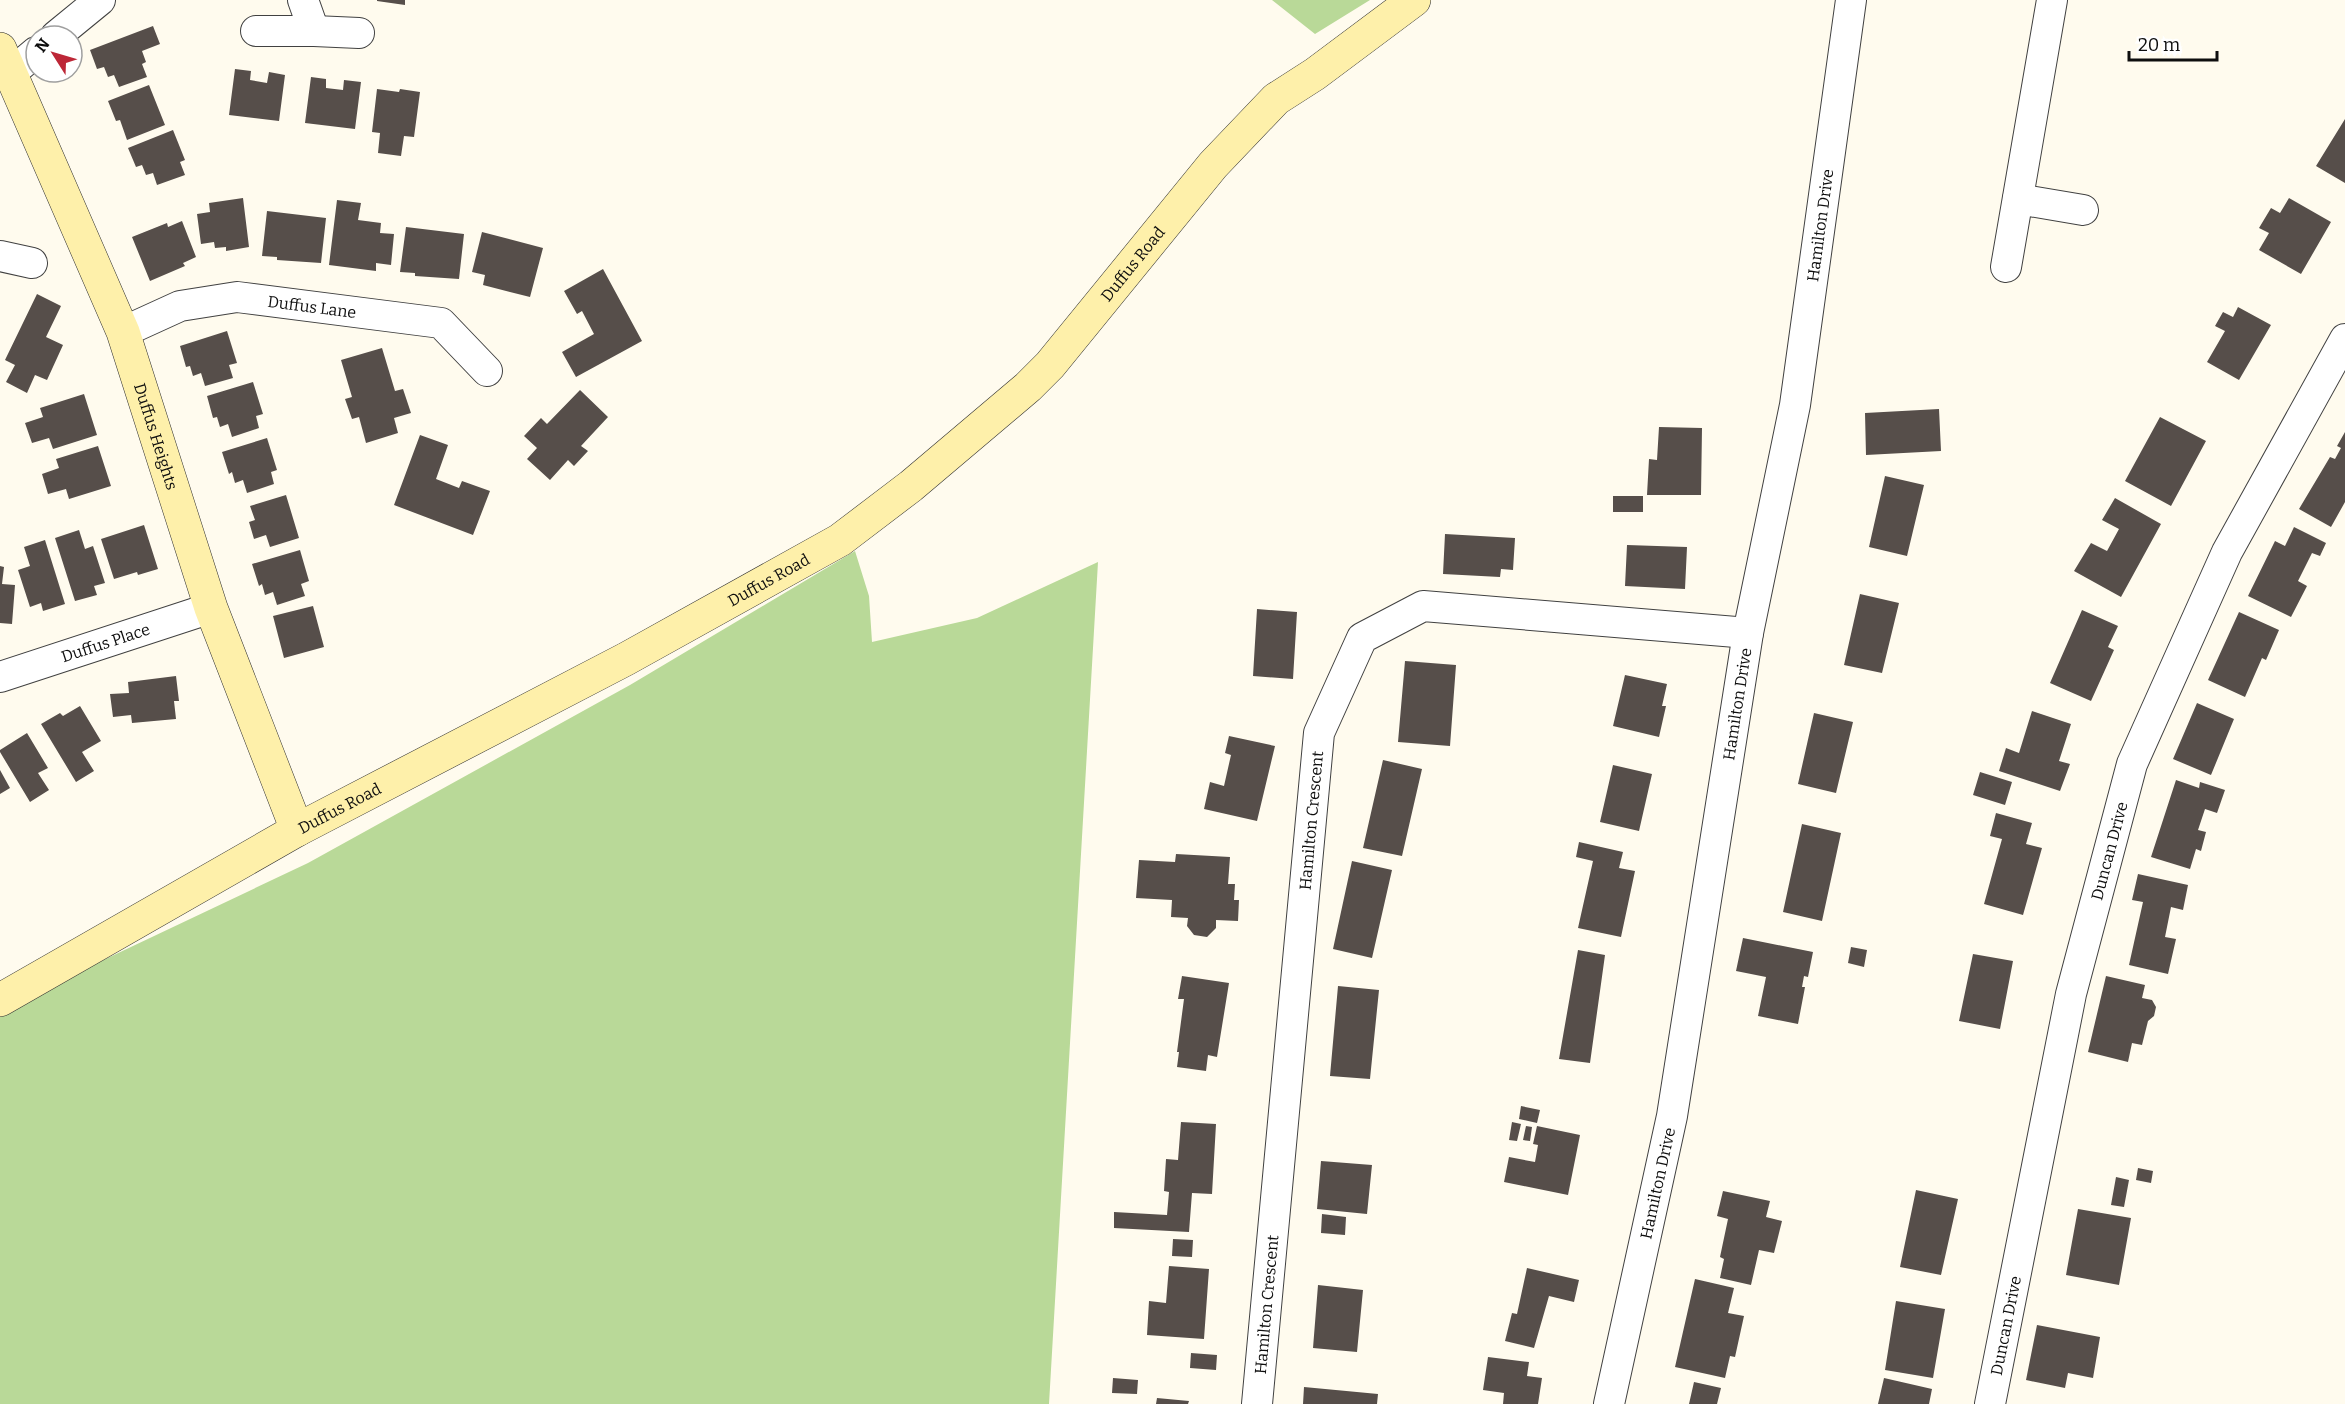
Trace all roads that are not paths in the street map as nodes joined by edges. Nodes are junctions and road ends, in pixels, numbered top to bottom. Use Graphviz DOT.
graph roads {
  1 [pos="100,0"];
  2 [pos="303,0"];
  3 [pos="1414,0"];
  4 [pos="1851,0"];
  5 [pos="2052,0"];
  6 [pos="71,24"];
  7 [pos="256,31"];
  8 [pos="314,31"];
  9 [pos="359,33"];
  10 [pos="24,55"];
  11 [pos="5,61"];
  12 [pos="2018,199"];
  13 [pos="2083,210"];
  14 [pos="0,256"];
  15 [pos="32,263"];
  16 [pos="2006,267"];
  17 [pos="123,332"];
  18 [pos="2345,339"];
  19 [pos="488,371"];
  20 [pos="211,608"];
  21 [pos="1748,633"];
  22 [pos="0,677"];
  23 [pos="297,830"];
  24 [pos="0,1000"];
  25 [pos="1257,1404"];
  26 [pos="1609,1404"];
  27 [pos="1990,1404"];
  1 -- 6 [label="street"];
  2 -- 8 [label="street"];
  3 -- 23 [label="main road, Duffus Road"];
  4 -- 21 [label="street, Hamilton Drive"];
  5 -- 12 [label="street"];
  7 -- 8 [label="street"];
  8 -- 9 [label="street"];
  10 -- 11 [label="street"];
  11 -- 17 [label="main road, Duffus Heights"];
  12 -- 13 [label="street"];
  12 -- 16 [label="street"];
  14 -- 15 [label="street"];
  17 -- 19 [label="street, Duffus Lane"];
  17 -- 20 [label="main road, Duffus Heights"];
  18 -- 27 [label="street, Duncan Drive"];
  20 -- 22 [label="street, Duffus Place"];
  20 -- 23 [label="main road, Duffus Heights"];
  21 -- 25 [label="street, Hamilton Crescent"];
  21 -- 26 [label="street, Hamilton Drive"];
  23 -- 24 [label="main road, Duffus Road"];
}
